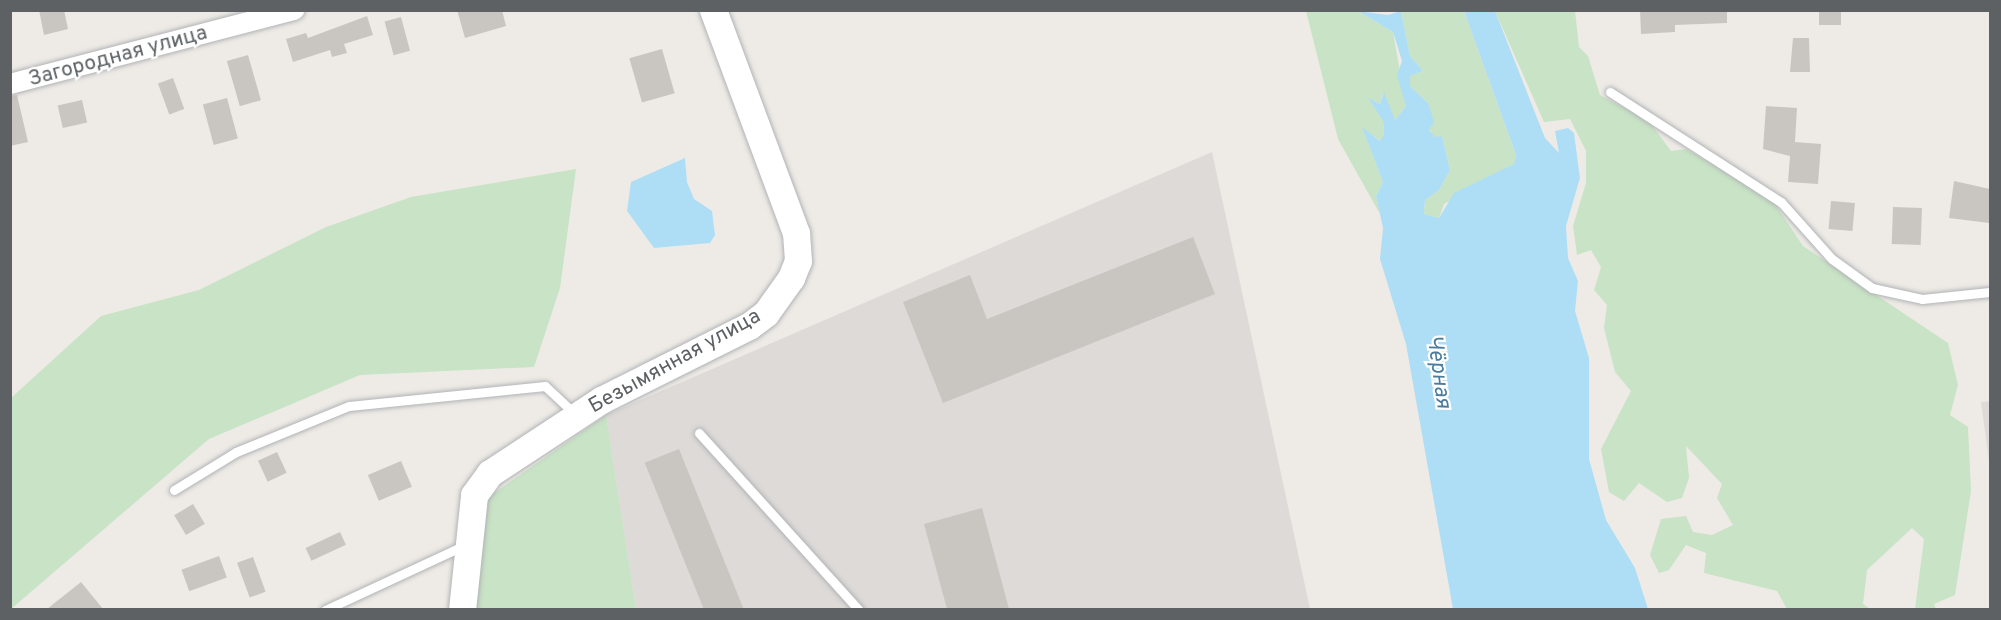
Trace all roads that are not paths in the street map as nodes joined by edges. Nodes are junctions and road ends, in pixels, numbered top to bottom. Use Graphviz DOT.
graph roads {
  1 [pos="295,10"];
  2 [pos="713,10"];
  3 [pos="10,84"];
  4 [pos="1610,93"];
  5 [pos="1990,292"];
  6 [pos="576,416"];
  7 [pos="699,434"];
  8 [pos="174,490"];
  9 [pos="468,544"];
  10 [pos="325,609"];
  11 [pos="462,609"];
  12 [pos="860,609"];
  1 -- 3 [label="street, Загородная улица"];
  2 -- 6 [label="street, Безымянная улица"];
  4 -- 5 [label="lane"];
  6 -- 8 [label="lane"];
  6 -- 9 [label="street, Безымянная улица"];
  7 -- 12 [label="lane"];
  9 -- 10 [label="lane"];
  9 -- 11 [label="street, Безымянная улица"];
}
